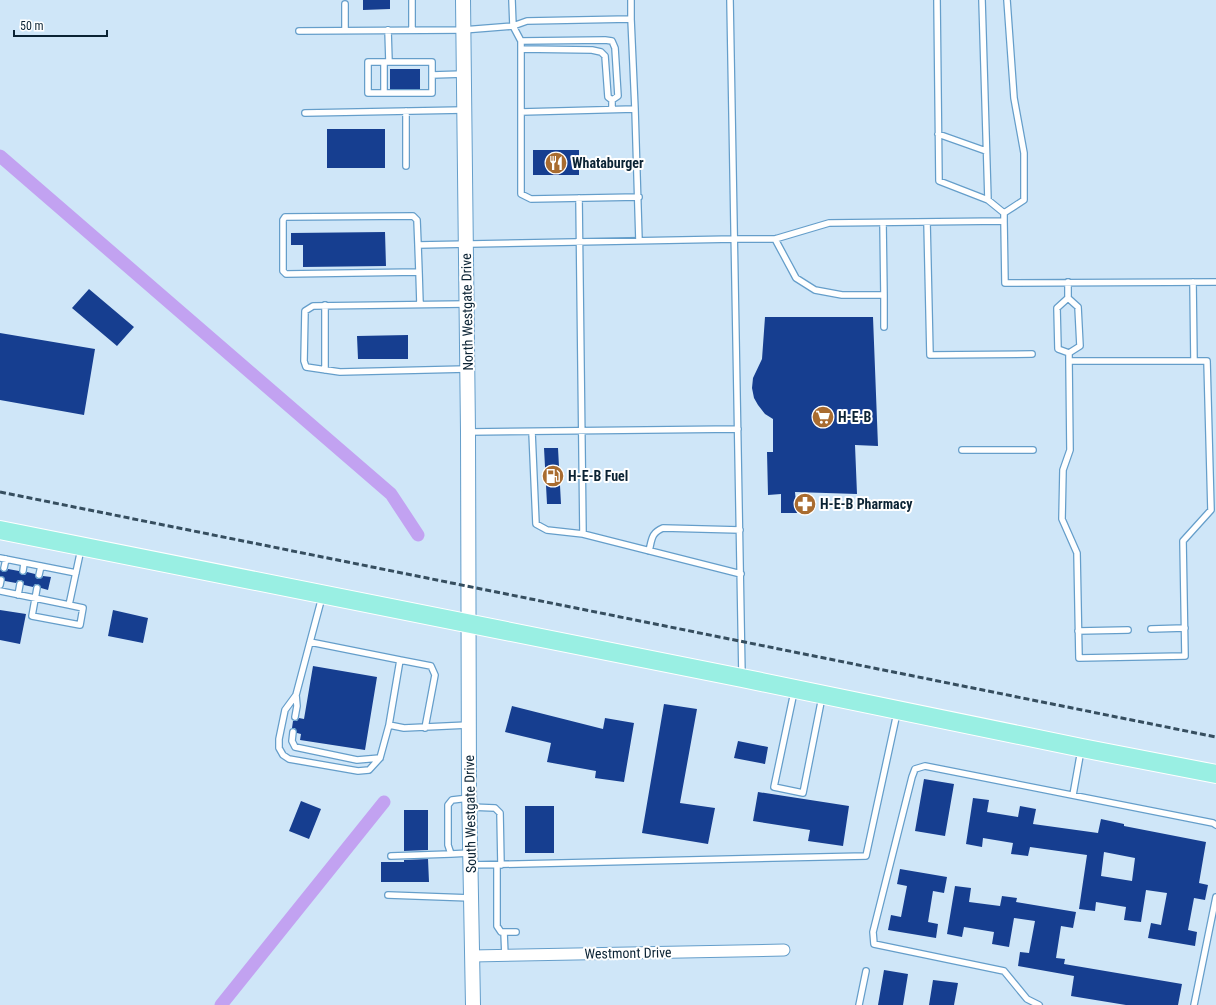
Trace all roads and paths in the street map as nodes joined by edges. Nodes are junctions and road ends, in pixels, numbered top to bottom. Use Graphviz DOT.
graph roads {
  1 [pos="412,0"];
  2 [pos="463,0"];
  3 [pos="512,0"];
  4 [pos="631,0"];
  5 [pos="730,0"];
  6 [pos="937,0"];
  7 [pos="982,0"];
  8 [pos="1007,0"];
  9 [pos="345,4"];
  10 [pos="631,19"];
  11 [pos="513,26"];
  12 [pos="345,30"];
  13 [pos="388,30"];
  14 [pos="412,30"];
  15 [pos="463,30"];
  16 [pos="298,31"];
  17 [pos="521,41"];
  18 [pos="521,49"];
  19 [pos="386,62"];
  20 [pos="464,74"];
  21 [pos="432,75"];
  22 [pos="384,93"];
  23 [pos="612,100"];
  24 [pos="612,109"];
  25 [pos="635,109"];
  26 [pos="464,110"];
  27 [pos="406,111"];
  28 [pos="521,112"];
  29 [pos="305,113"];
  30 [pos="938,134"];
  31 [pos="986,151"];
  32 [pos="406,166"];
  33 [pos="639,197"];
  34 [pos="579,198"];
  35 [pos="988,200"];
  36 [pos="1004,213"];
  37 [pos="1004,221"];
  38 [pos="927,222"];
  39 [pos="883,223"];
  40 [pos="734,239"];
  41 [pos="775,239"];
  42 [pos="639,241"];
  43 [pos="579,242"];
  44 [pos="418,245"];
  45 [pos="466,245"];
  46 [pos="419,272"];
  47 [pos="1068,282"];
  48 [pos="1193,282"];
  49 [pos="1216,282"];
  50 [pos="884,295"];
  51 [pos="1068,298"];
  52 [pos="420,304"];
  53 [pos="467,304"];
  54 [pos="325,306"];
  55 [pos="884,327"];
  56 [pos="1069,353"];
  57 [pos="1032,354"];
  58 [pos="1069,361"];
  59 [pos="1194,361"];
  60 [pos="468,369"];
  61 [pos="325,370"];
  62 [pos="738,429"];
  63 [pos="581,431"];
  64 [pos="468,432"];
  65 [pos="532,432"];
  66 [pos="962,450"];
  67 [pos="1033,450"];
  68 [pos="1214,510"];
  69 [pos="0,530"];
  70 [pos="740,530"];
  71 [pos="583,534"];
  72 [pos="81,546"];
  73 [pos="649,551"];
  74 [pos="3,558"];
  75 [pos="24,563"];
  76 [pos="41,566"];
  77 [pos="4,568"];
  78 [pos="23,572"];
  79 [pos="76,573"];
  80 [pos="740,574"];
  81 [pos="40,575"];
  82 [pos="20,584"];
  83 [pos="37,588"];
  84 [pos="0,591"];
  85 [pos="323,594"];
  86 [pos="18,595"];
  87 [pos="35,598"];
  88 [pos="69,605"];
  89 [pos="468,623"];
  90 [pos="1185,628"];
  91 [pos="1151,629"];
  92 [pos="1128,630"];
  93 [pos="1078,631"];
  94 [pos="310,642"];
  95 [pos="400,660"];
  96 [pos="742,678"];
  97 [pos="795,689"];
  98 [pos="296,694"];
  99 [pos="822,695"];
  100 [pos="897,711"];
  101 [pos="295,718"];
  102 [pos="388,725"];
  103 [pos="469,725"];
  104 [pos="425,728"];
  105 [pos="293,732"];
  106 [pos="1082,748"];
  107 [pos="380,758"];
  108 [pos="1216,774"];
  109 [pos="1073,795"];
  110 [pos="469,803"];
  111 [pos="1216,825"];
  112 [pos="451,854"];
  113 [pos="391,856"];
  114 [pos="470,859"];
  115 [pos="499,865"];
  116 [pos="388,895"];
  117 [pos="1216,897"];
  118 [pos="471,898"];
  119 [pos="504,932"];
  120 [pos="516,932"];
  121 [pos="784,950"];
  122 [pos="472,956"];
  123 [pos="505,956"];
  124 [pos="866,971"];
  125 [pos="473,1005"];
  126 [pos="859,1005"];
  127 [pos="1039,1005"];
  128 [pos="1194,1005"];
  1 -- 14 [label="lane"];
  2 -- 15 [label="street, North Westgate Drive"];
  3 -- 11 [label="lane"];
  4 -- 10 [label="lane"];
  5 -- 40 [label="lane"];
  6 -- 30 [label="lane"];
  7 -- 31 [label="lane"];
  8 -- 36 [label="lane"];
  9 -- 12 [label="lane"];
  10 -- 11 [label="lane"];
  10 -- 25 [label="lane"];
  11 -- 15 [label="lane"];
  11 -- 17 [label="lane"];
  12 -- 13 [label="lane"];
  12 -- 16 [label="lane"];
  13 -- 14 [label="lane"];
  13 -- 19 [label="lane"];
  14 -- 15 [label="lane"];
  15 -- 20 [label="street, North Westgate Drive"];
  17 -- 18 [label="lane"];
  17 -- 23 [label="lane"];
  18 -- 23 [label="lane"];
  18 -- 28 [label="lane"];
  19 -- 21 [label="lane"];
  19 -- 22 [label="lane"];
  19 -- 22 [label="lane"];
  20 -- 21 [label="lane"];
  20 -- 26 [label="street, North Westgate Drive"];
  21 -- 22 [label="lane"];
  23 -- 24 [label="lane"];
  24 -- 25 [label="lane"];
  24 -- 28 [label="lane"];
  25 -- 33 [label="lane"];
  26 -- 27 [label="lane"];
  26 -- 45 [label="street, North Westgate Drive"];
  27 -- 29 [label="lane"];
  27 -- 32 [label="lane"];
  28 -- 34 [label="lane"];
  30 -- 31 [label="lane"];
  30 -- 35 [label="lane"];
  31 -- 35 [label="lane"];
  33 -- 34 [label="lane"];
  33 -- 42 [label="lane"];
  34 -- 43 [label="lane"];
  35 -- 36 [label="lane"];
  36 -- 37 [label="lane"];
  37 -- 38 [label="lane"];
  37 -- 47 [label="lane"];
  38 -- 39 [label="lane"];
  38 -- 57 [label="lane"];
  39 -- 41 [label="lane"];
  39 -- 50 [label="lane"];
  40 -- 41 [label="lane"];
  40 -- 42 [label="lane"];
  40 -- 62 [label="lane"];
  41 -- 50 [label="lane"];
  42 -- 43 [label="lane"];
  43 -- 45 [label="lane"];
  43 -- 63 [label="lane"];
  44 -- 45 [label="lane"];
  44 -- 46 [label="lane"];
  44 -- 46 [label="lane"];
  45 -- 53 [label="street, North Westgate Drive"];
  46 -- 52 [label="lane"];
  47 -- 48 [label="lane"];
  47 -- 51 [label="lane"];
  48 -- 49 [label="lane"];
  48 -- 59 [label="lane"];
  50 -- 55 [label="lane"];
  51 -- 56 [label="lane"];
  51 -- 56 [label="lane"];
  52 -- 53 [label="lane"];
  52 -- 54 [label="lane"];
  53 -- 60 [label="street, North Westgate Drive"];
  54 -- 61 [label="lane"];
  54 -- 61 [label="lane"];
  56 -- 58 [label="lane"];
  58 -- 59 [label="lane"];
  58 -- 93 [label="lane"];
  59 -- 68 [label="lane"];
  60 -- 61 [label="lane"];
  60 -- 64 [label="street, North Westgate Drive"];
  62 -- 63 [label="lane"];
  62 -- 70 [label="lane"];
  63 -- 65 [label="lane"];
  63 -- 71 [label="lane"];
  64 -- 65 [label="lane"];
  64 -- 89 [label="street, North Westgate Drive"];
  65 -- 71 [label="lane"];
  66 -- 67 [label="lane"];
  68 -- 90 [label="lane"];
  69 -- 72 [label="main road"];
  70 -- 73 [label="lane"];
  70 -- 80 [label="lane"];
  71 -- 73 [label="lane"];
  72 -- 79 [label="lane"];
  72 -- 85 [label="main road"];
  73 -- 80 [label="lane"];
  74 -- 75 [label="lane"];
  74 -- 77 [label="lane"];
  75 -- 76 [label="lane"];
  75 -- 78 [label="lane"];
  76 -- 79 [label="lane"];
  76 -- 81 [label="lane"];
  79 -- 88 [label="lane"];
  80 -- 96 [label="lane"];
  82 -- 86 [label="lane"];
  83 -- 87 [label="lane"];
  84 -- 86 [label="lane"];
  85 -- 89 [label="main road"];
  85 -- 94 [label="lane"];
  86 -- 87 [label="lane"];
  87 -- 88 [label="lane"];
  87 -- 88 [label="lane"];
  89 -- 96 [label="main road"];
  89 -- 103 [label="street, South Westgate Drive"];
  90 -- 91 [label="lane"];
  90 -- 93 [label="lane"];
  92 -- 93 [label="lane"];
  94 -- 95 [label="lane"];
  94 -- 98 [label="lane"];
  95 -- 102 [label="lane"];
  95 -- 104 [label="lane"];
  96 -- 97 [label="main road"];
  97 -- 99 [label="main road"];
  97 -- 99 [label="lane"];
  98 -- 101 [label="lane"];
  98 -- 107 [label="lane"];
  99 -- 100 [label="main road"];
  100 -- 106 [label="main road"];
  100 -- 115 [label="lane"];
  102 -- 104 [label="lane"];
  102 -- 107 [label="lane"];
  103 -- 104 [label="lane"];
  103 -- 110 [label="street, South Westgate Drive"];
  105 -- 107 [label="lane"];
  106 -- 108 [label="main road"];
  106 -- 109 [label="lane"];
  109 -- 111 [label="lane"];
  109 -- 127 [label="lane"];
  110 -- 112 [label="lane"];
  110 -- 114 [label="street, South Westgate Drive"];
  110 -- 115 [label="lane"];
  112 -- 113 [label="lane"];
  112 -- 114 [label="lane"];
  114 -- 115 [label="lane"];
  114 -- 118 [label="street, South Westgate Drive"];
  115 -- 119 [label="lane"];
  116 -- 118 [label="lane"];
  117 -- 128 [label="lane"];
  118 -- 122 [label="street, South Westgate Drive"];
  119 -- 120 [label="lane"];
  119 -- 123 [label="lane"];
  121 -- 123 [label="street, Westmont Drive"];
  122 -- 123 [label="street, Westmont Drive"];
  122 -- 125 [label="street, South Westgate Drive"];
  124 -- 126 [label="lane"];
}
